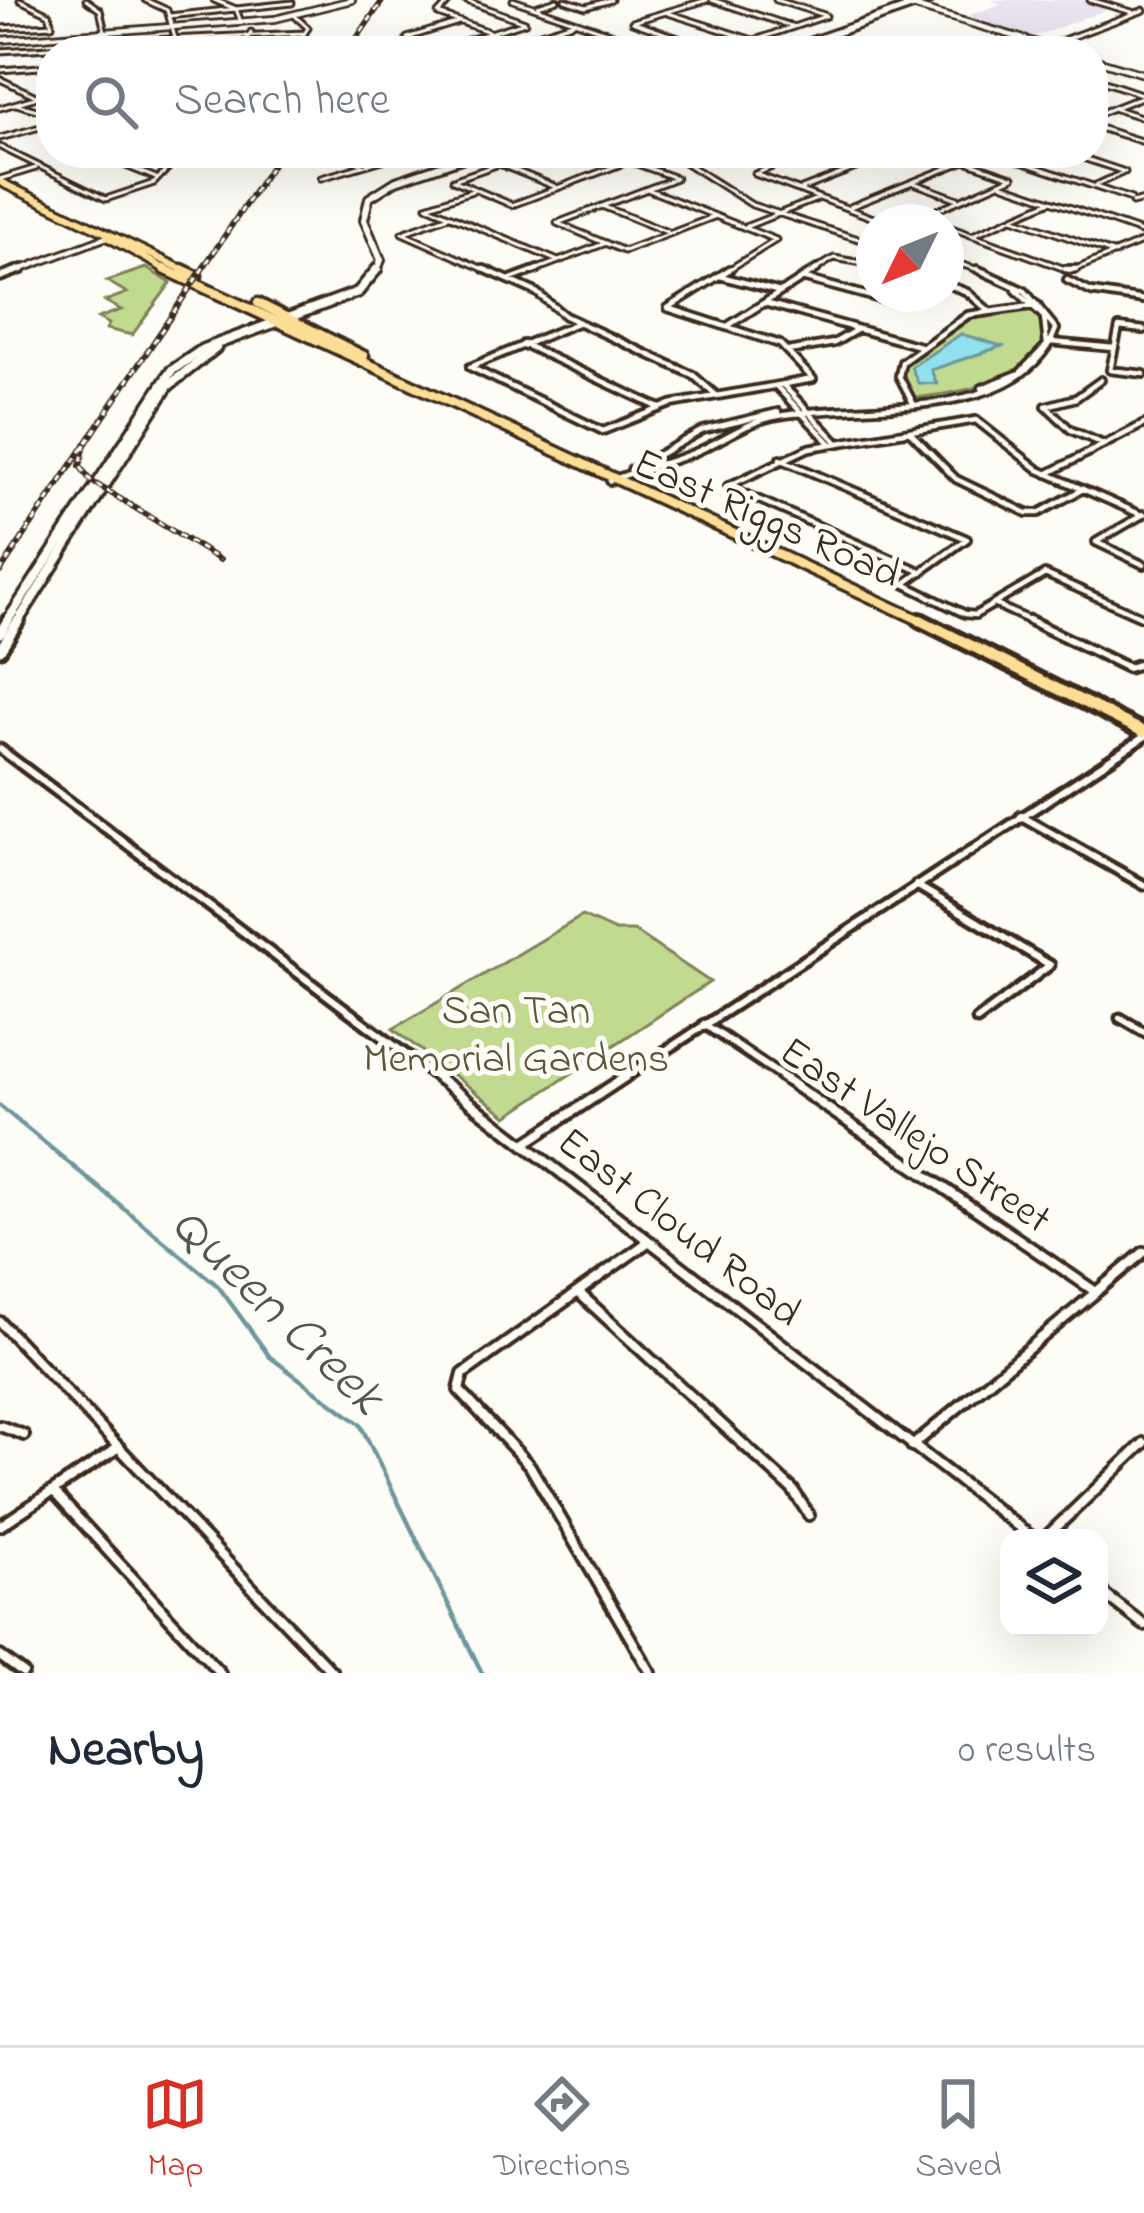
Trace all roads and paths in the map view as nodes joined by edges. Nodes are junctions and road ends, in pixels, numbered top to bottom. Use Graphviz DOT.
graph roads {
  1 [pos="20,0"];
  2 [pos="86,0"];
  3 [pos="145,0"];
  4 [pos="214,0"];
  5 [pos="283,0"];
  6 [pos="352,0"];
  7 [pos="451,0"];
  8 [pos="464,0"];
  9 [pos="513,0"];
  10 [pos="557,0"];
  11 [pos="565,0"];
  12 [pos="611,0"];
  13 [pos="709,0"];
  14 [pos="776,0"];
  15 [pos="811,0"];
  16 [pos="893,0"];
  17 [pos="934,0"];
  18 [pos="1090,0"];
  19 [pos="794,5"];
  20 [pos="533,7"];
  21 [pos="916,7"];
  22 [pos="1144,10"];
  23 [pos="238,11"];
  24 [pos="665,12"];
  25 [pos="1136,13"];
  26 [pos="169,16"];
  27 [pos="295,16"];
  28 [pos="241,22"];
  29 [pos="461,22"];
  30 [pos="579,22"];
  31 [pos="172,27"];
  32 [pos="795,27"];
  33 [pos="0,28"];
  34 [pos="105,32"];
  35 [pos="251,32"];
  36 [pos="305,33"];
  37 [pos="493,33"];
  38 [pos="52,36"];
  39 [pos="174,36"];
  40 [pos="200,36"];
  41 [pos="249,36"];
  42 [pos="303,36"];
  43 [pos="414,36"];
  44 [pos="483,36"];
  45 [pos="501,36"];
  46 [pos="536,36"];
  47 [pos="619,36"];
  48 [pos="670,36"];
  49 [pos="739,36"];
  50 [pos="769,36"];
  51 [pos="830,36"];
  52 [pos="830,36"];
  53 [pos="1014,36"];
  54 [pos="1074,36"];
  55 [pos="36,37"];
  56 [pos="0,40"];
  57 [pos="36,50"];
  58 [pos="1,51"];
  59 [pos="1108,63"];
  60 [pos="36,67"];
  61 [pos="0,70"];
  62 [pos="1144,74"];
  63 [pos="0,80"];
  64 [pos="1108,83"];
  65 [pos="1144,95"];
  66 [pos="36,97"];
  67 [pos="36,99"];
  68 [pos="16,104"];
  69 [pos="0,108"];
  70 [pos="1113,108"];
  71 [pos="36,110"];
  72 [pos="1108,110"];
  73 [pos="1144,118"];
  74 [pos="36,128"];
  75 [pos="1108,131"];
  76 [pos="0,138"];
  77 [pos="1144,142"];
  78 [pos="0,147"];
  79 [pos="36,165"];
  80 [pos="1108,166"];
  81 [pos="37,168"];
  82 [pos="42,168"];
  83 [pos="132,168"];
  84 [pos="167,168"];
  85 [pos="359,168"];
  86 [pos="434,168"];
  87 [pos="488,168"];
  88 [pos="509,168"];
  89 [pos="612,168"];
  90 [pos="648,168"];
  91 [pos="697,168"];
  92 [pos="768,168"];
  93 [pos="855,168"];
  94 [pos="947,168"];
  95 [pos="986,168"];
  96 [pos="1040,168"];
  97 [pos="321,178"];
  98 [pos="160,179"];
  99 [pos="0,180"];
  100 [pos="912,182"];
  101 [pos="1002,184"];
  102 [pos="1093,186"];
  103 [pos="559,189"];
  104 [pos="475,190"];
  105 [pos="647,190"];
  106 [pos="799,190"];
  107 [pos="822,199"];
  108 [pos="962,200"];
  109 [pos="1052,201"];
  110 [pos="1144,202"];
  111 [pos="952,204"];
  112 [pos="602,206"];
  113 [pos="846,208"];
  114 [pos="856,212"];
  115 [pos="781,215"];
  116 [pos="451,216"];
  117 [pos="716,216"];
  118 [pos="1013,218"];
  119 [pos="747,228"];
  120 [pos="964,232"];
  121 [pos="670,234"];
  122 [pos="971,235"];
  123 [pos="107,237"];
  124 [pos="1144,237"];
  125 [pos="856,238"];
  126 [pos="606,243"];
  127 [pos="1115,254"];
  128 [pos="558,261"];
  129 [pos="856,261"];
  130 [pos="964,268"];
  131 [pos="721,276"];
  132 [pos="0,277"];
  133 [pos="801,278"];
  134 [pos="508,280"];
  135 [pos="1067,280"];
  136 [pos="964,291"];
  137 [pos="780,292"];
  138 [pos="856,293"];
  139 [pos="1144,300"];
  140 [pos="764,302"];
  141 [pos="1038,305"];
  142 [pos="988,310"];
  143 [pos="293,319"];
  144 [pos="282,322"];
  145 [pos="578,323"];
  146 [pos="726,327"];
  147 [pos="858,328"];
  148 [pos="1144,330"];
  149 [pos="1051,342"];
  150 [pos="523,344"];
  151 [pos="220,345"];
  152 [pos="923,347"];
  153 [pos="1114,347"];
  154 [pos="788,351"];
  155 [pos="196,353"];
  156 [pos="367,359"];
  157 [pos="173,369"];
  158 [pos="185,369"];
  159 [pos="1144,374"];
  160 [pos="1101,380"];
  161 [pos="780,386"];
  162 [pos="166,389"];
  163 [pos="716,396"];
  164 [pos="912,401"];
  165 [pos="660,408"];
  166 [pos="803,410"];
  167 [pos="1144,424"];
  168 [pos="910,431"];
  169 [pos="834,443"];
  170 [pos="1103,444"];
  171 [pos="780,459"];
  172 [pos="630,472"];
  173 [pos="1047,474"];
  174 [pos="610,482"];
  175 [pos="1083,490"];
  176 [pos="1143,514"];
  177 [pos="1144,565"];
  178 [pos="922,572"];
  179 [pos="994,604"];
  180 [pos="1144,618"];
  181 [pos="0,633"];
  182 [pos="0,650"];
  183 [pos="1144,663"];
  184 [pos="1143,731"];
  185 [pos="0,749"];
  186 [pos="1021,816"];
  187 [pos="1144,884"];
  188 [pos="916,885"];
  189 [pos="1120,1018"];
  190 [pos="977,1020"];
  191 [pos="704,1024"];
  192 [pos="1144,1032"];
  193 [pos="524,1144"];
  194 [pos="648,1242"];
  195 [pos="1144,1252"];
  196 [pos="579,1292"];
  197 [pos="1096,1292"];
  198 [pos="0,1322"];
  199 [pos="0,1426"];
  200 [pos="23,1435"];
  201 [pos="1144,1443"];
  202 [pos="119,1447"];
  203 [pos="911,1447"];
  204 [pos="53,1491"];
  205 [pos="809,1515"];
  206 [pos="0,1526"];
  207 [pos="1021,1529"];
  208 [pos="1054,1529"];
  209 [pos="1108,1597"];
  210 [pos="1144,1625"];
  211 [pos="0,1656"];
  212 [pos="23,1673"];
  213 [pos="220,1673"];
  214 [pos="333,1673"];
  215 [pos="651,1673"];
  1 -- 33 [label="street"];
  2 -- 34 [label="street"];
  3 -- 26 [label="street"];
  4 -- 23 [label="street"];
  5 -- 23 [label="street"];
  6 -- 27 [label="street"];
  7 -- 29 [label="street"];
  8 -- 37 [label="street"];
  9 -- 20 [label="street"];
  10 -- 20 [label="street"];
  11 -- 12 [label="street"];
  13 -- 24 [label="street"];
  13 -- 32 [label="street"];
  14 -- 19 [label="street"];
  15 -- 19 [label="street"];
  16 -- 21 [label="street"];
  17 -- 21 [label="main road"];
  18 -- 25 [label="street"];
  19 -- 32 [label="street"];
  20 -- 30 [label="street"];
  21 -- 51 [label="main road"];
  21 -- 52 [label="main road"];
  21 -- 53 [label="street"];
  22 -- 25 [label="street"];
  23 -- 26 [label="street"];
  23 -- 28 [label="street"];
  24 -- 48 [label="street"];
  24 -- 49 [label="street"];
  25 -- 54 [label="street"];
  26 -- 31 [label="street"];
  27 -- 28 [label="street"];
  27 -- 36 [label="street"];
  28 -- 31 [label="street"];
  29 -- 37 [label="street"];
  29 -- 43 [label="street"];
  30 -- 46 [label="street"];
  30 -- 47 [label="street"];
  31 -- 34 [label="street"];
  31 -- 39 [label="street"];
  32 -- 50 [label="street"];
  33 -- 56 [label="street"];
  34 -- 38 [label="street"];
  35 -- 36 [label="street"];
  35 -- 40 [label="street"];
  35 -- 41 [label="street"];
  36 -- 42 [label="street"];
  37 -- 44 [label="street"];
  37 -- 45 [label="street"];
  55 -- 56 [label="street"];
  56 -- 58 [label="street"];
  57 -- 58 [label="street"];
  59 -- 62 [label="street"];
  60 -- 61 [label="street"];
  63 -- 66 [label="street"];
  64 -- 65 [label="street"];
  65 -- 70 [label="street"];
  67 -- 68 [label="street"];
  68 -- 69 [label="street"];
  68 -- 71 [label="street"];
  70 -- 72 [label="street"];
  70 -- 73 [label="street"];
  74 -- 76 [label="street"];
  75 -- 77 [label="street"];
  78 -- 79 [label="street"];
  80 -- 102 [label="street"];
  81 -- 99 [label="street"];
  82 -- 98 [label="street"];
  83 -- 98 [label="street"];
  84 -- 98 [label="street"];
  85 -- 97 [label="street"];
  86 -- 143 [label="main road"];
  87 -- 104 [label="street"];
  88 -- 103 [label="street"];
  89 -- 103 [label="street"];
  90 -- 105 [label="street"];
  91 -- 115 [label="street"];
  92 -- 106 [label="street"];
  93 -- 106 [label="street"];
  94 -- 100 [label="street"];
  95 -- 101 [label="street"];
  96 -- 102 [label="street"];
  99 -- 123 [label="main road"];
  100 -- 108 [label="street"];
  100 -- 113 [label="street"];
  101 -- 108 [label="street"];
  101 -- 109 [label="street"];
  102 -- 110 [label="street"];
  103 -- 104 [label="street"];
  104 -- 116 [label="street"];
  105 -- 112 [label="street"];
  105 -- 117 [label="street"];
  106 -- 107 [label="street"];
  107 -- 113 [label="street"];
  107 -- 115 [label="street"];
  108 -- 111 [label="street"];
  109 -- 118 [label="street"];
  109 -- 124 [label="street"];
  112 -- 121 [label="street"];
  112 -- 126 [label="street"];
  113 -- 114 [label="street"];
  115 -- 119 [label="street"];
  115 -- 125 [label="street"];
  116 -- 128 [label="street"];
  116 -- 134 [label="street"];
  117 -- 119 [label="street"];
  117 -- 121 [label="street"];
  118 -- 122 [label="street"];
  118 -- 127 [label="street"];
  119 -- 131 [label="street"];
  120 -- 122 [label="street"];
  121 -- 126 [label="street"];
  122 -- 127 [label="street"];
  123 -- 132 [label="street"];
  123 -- 143 [label="main road, East Riggs Road"];
  123 -- 144 [label="main road, East Riggs Road"];
  124 -- 127 [label="street"];
  126 -- 128 [label="street"];
  128 -- 134 [label="street"];
  129 -- 133 [label="street"];
  130 -- 141 [label="street"];
  131 -- 137 [label="street"];
  131 -- 146 [label="street"];
  133 -- 137 [label="street"];
  133 -- 138 [label="street"];
  134 -- 145 [label="street"];
  135 -- 139 [label="street"];
  136 -- 142 [label="street"];
  137 -- 140 [label="street"];
  140 -- 146 [label="street"];
  140 -- 147 [label="street"];
  141 -- 142 [label="street"];
  141 -- 149 [label="street"];
  142 -- 152 [label="street"];
  143 -- 144 [label="main road"];
  143 -- 156 [label="main road, East Riggs Road"];
  144 -- 151 [label="main road"];
  144 -- 156 [label="main road, East Riggs Road"];
  145 -- 150 [label="street"];
  145 -- 163 [label="street"];
  146 -- 154 [label="street"];
  147 -- 152 [label="street"];
  147 -- 154 [label="street"];
  148 -- 153 [label="street"];
  149 -- 153 [label="street"];
  149 -- 164 [label="street"];
  150 -- 165 [label="street"];
  150 -- 165 [label="street"];
  151 -- 155 [label="main road"];
  151 -- 158 [label="main road"];
  152 -- 164 [label="street"];
  153 -- 159 [label="street"];
  154 -- 161 [label="street"];
  155 -- 157 [label="main road"];
  155 -- 158 [label="main road"];
  156 -- 174 [label="main road, East Riggs Road"];
  157 -- 162 [label="main road"];
  157 -- 181 [label="main road"];
  158 -- 162 [label="main road"];
  160 -- 170 [label="street"];
  161 -- 163 [label="street"];
  161 -- 166 [label="street"];
  162 -- 182 [label="main road"];
  163 -- 165 [label="street"];
  164 -- 166 [label="street"];
  166 -- 169 [label="street"];
  166 -- 172 [label="street"];
  166 -- 172 [label="street"];
  167 -- 170 [label="street"];
  168 -- 169 [label="street"];
  168 -- 173 [label="street"];
  168 -- 175 [label="street"];
  169 -- 171 [label="street"];
  170 -- 173 [label="street"];
  171 -- 178 [label="street"];
  171 -- 178 [label="street"];
  172 -- 174 [label="street"];
  173 -- 175 [label="street"];
  174 -- 184 [label="main road, East Riggs Road"];
  175 -- 176 [label="street"];
  176 -- 177 [label="street"];
  178 -- 179 [label="street"];
  179 -- 180 [label="street"];
  179 -- 183 [label="street"];
  184 -- 186 [label="street"];
  185 -- 193 [label="street, East Cloud Road"];
  186 -- 187 [label="street"];
  186 -- 188 [label="street"];
  188 -- 190 [label="street"];
  188 -- 191 [label="street"];
  189 -- 192 [label="street"];
  191 -- 193 [label="street"];
  191 -- 197 [label="street, East Vallejo Street"];
  193 -- 194 [label="street, East Cloud Road"];
  194 -- 196 [label="street"];
  194 -- 203 [label="street, East Cloud Road"];
  195 -- 197 [label="street"];
  196 -- 205 [label="street"];
  196 -- 215 [label="street"];
  197 -- 203 [label="street"];
  198 -- 202 [label="street"];
  199 -- 200 [label="street"];
  201 -- 208 [label="street"];
  202 -- 204 [label="street"];
  202 -- 214 [label="street"];
  203 -- 207 [label="street, East Cloud Road"];
  204 -- 206 [label="street"];
  204 -- 213 [label="street"];
  209 -- 210 [label="street"];
  211 -- 212 [label="street"];
}
